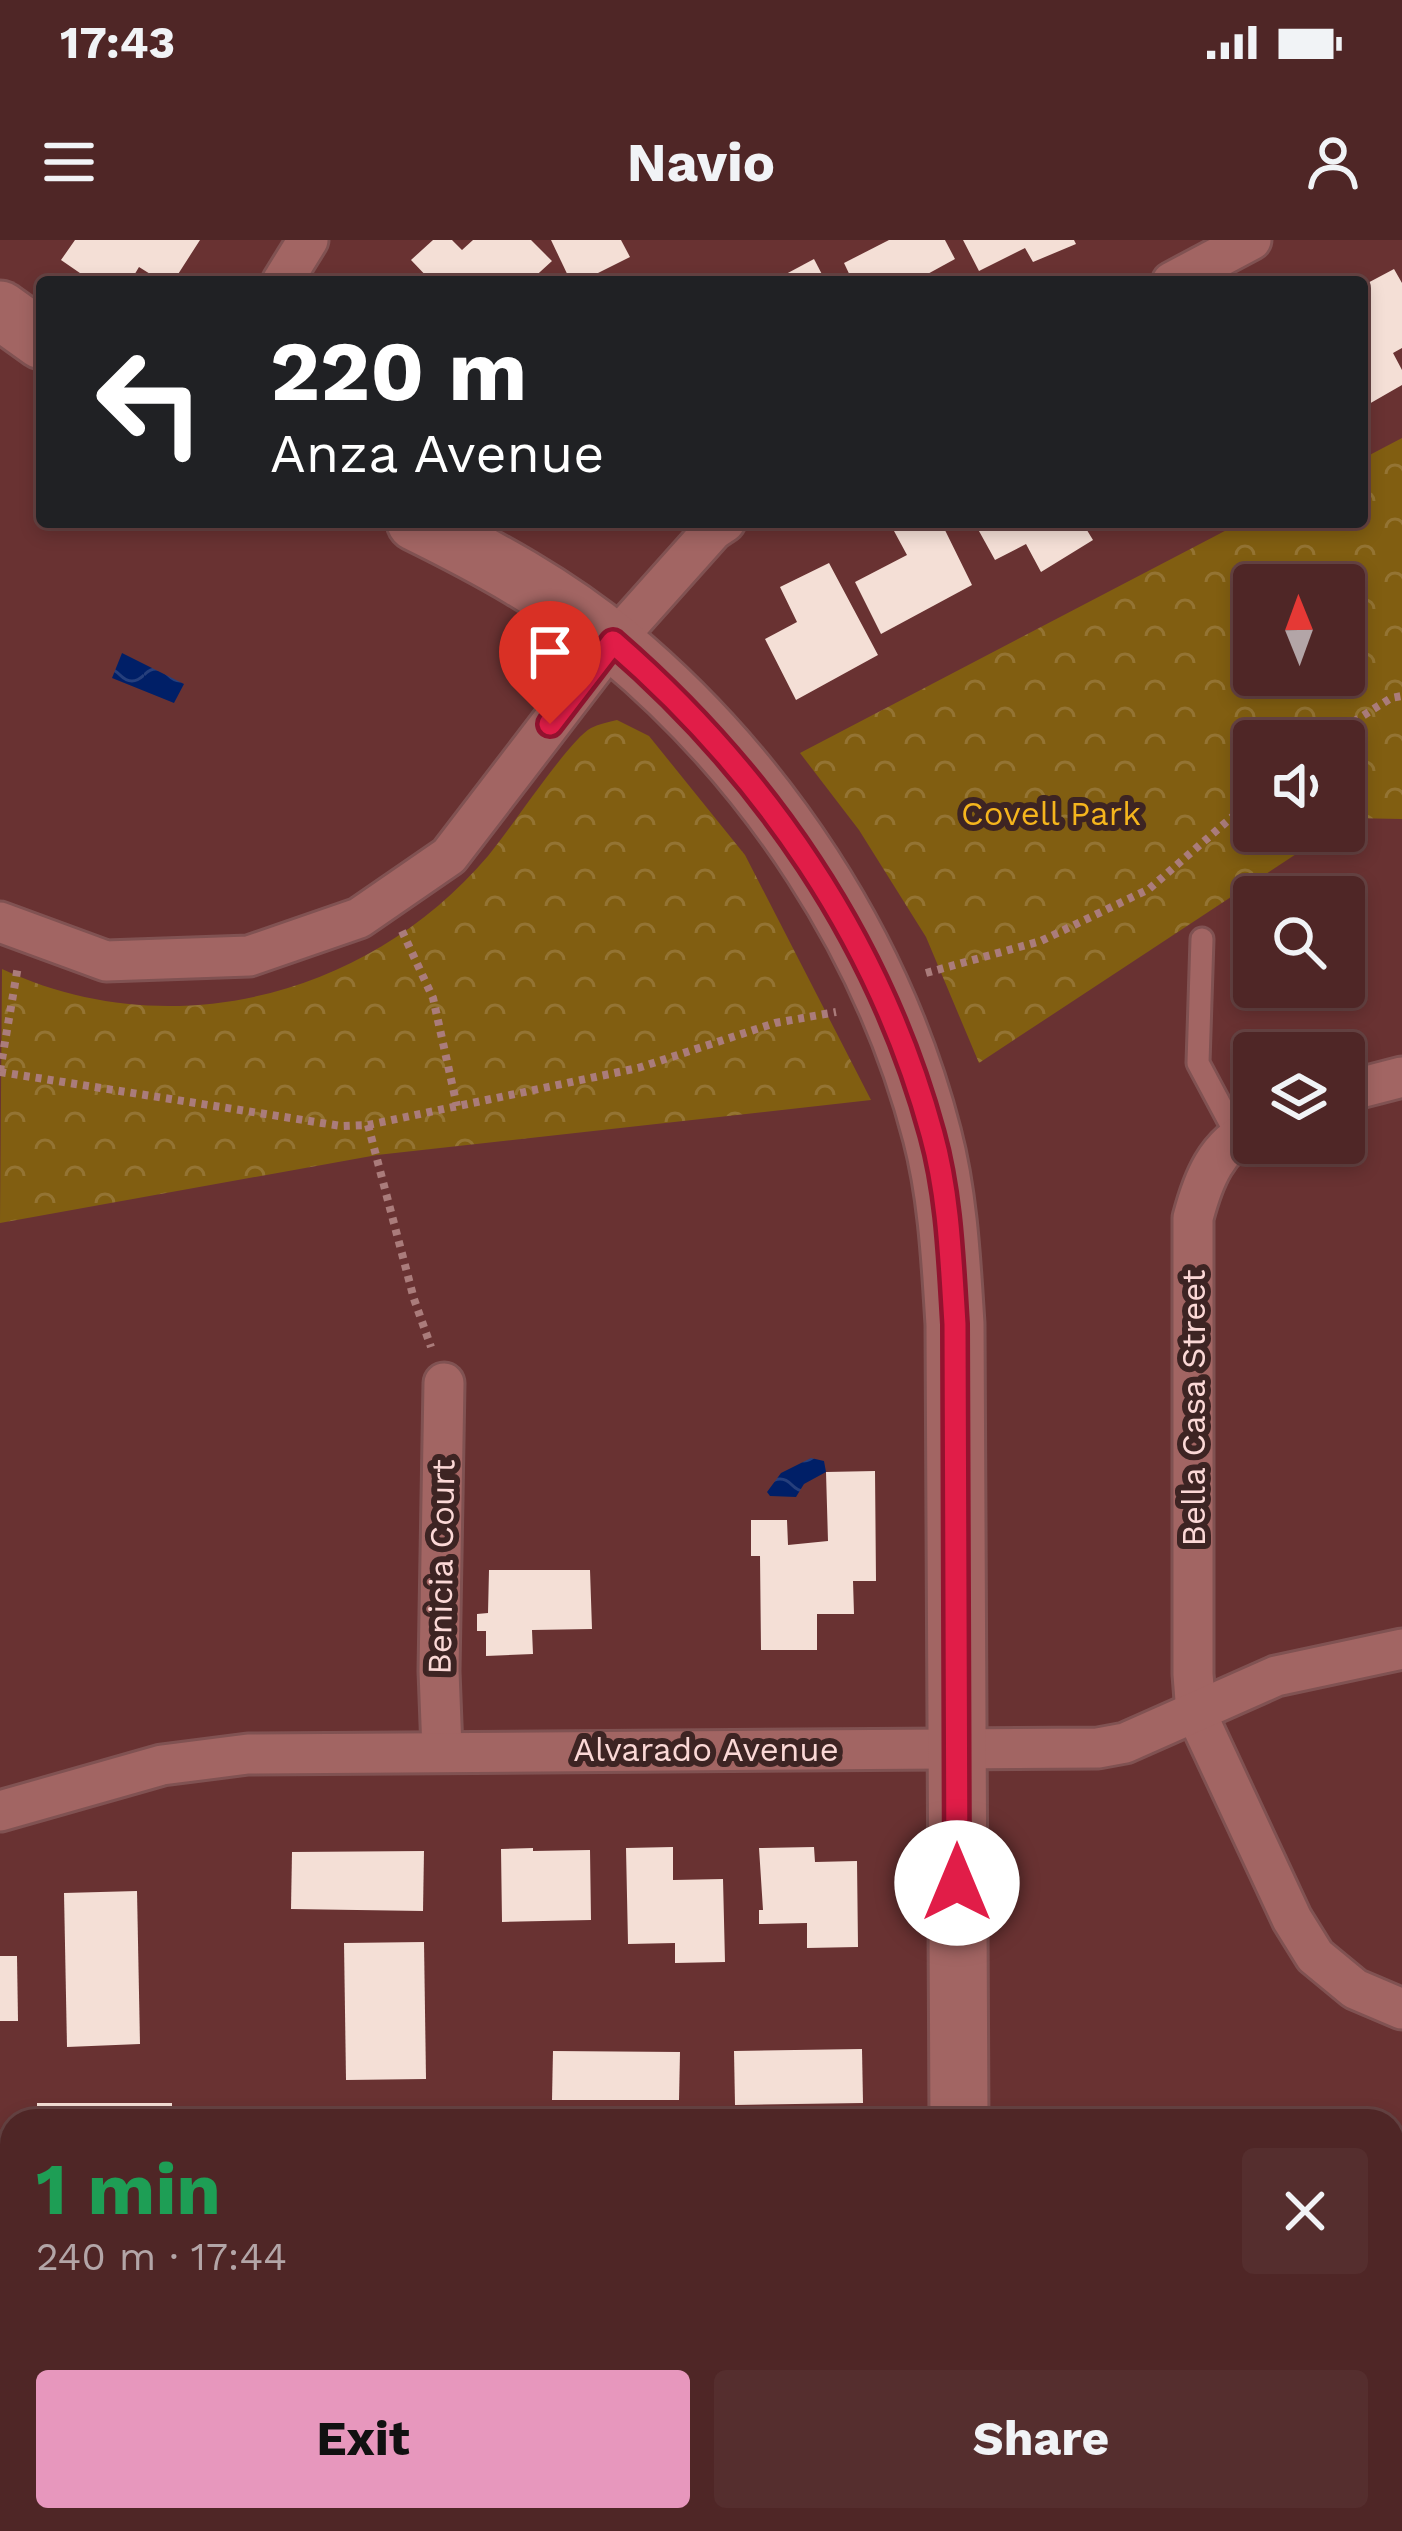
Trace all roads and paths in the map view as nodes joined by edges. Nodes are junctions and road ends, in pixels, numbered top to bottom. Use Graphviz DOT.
graph roads {
  1 [pos="308,240"];
  2 [pos="1251,240"];
  3 [pos="286,276"];
  4 [pos="1183,276"];
  5 [pos="0,310"];
  6 [pos="36,336"];
  7 [pos="428,528"];
  8 [pos="716,528"];
  9 [pos="613,642"];
  10 [pos="1402,696"];
  11 [pos="1356,720"];
  12 [pos="1233,816"];
  13 [pos="388,899"];
  14 [pos="12,927"];
  15 [pos="1202,939"];
  16 [pos="926,973"];
  17 [pos="836,1012"];
  18 [pos="0,1072"];
  19 [pos="1402,1078"];
  20 [pos="1365,1087"];
  21 [pos="457,1106"];
  22 [pos="1233,1114"];
  23 [pos="368,1125"];
  24 [pos="1233,1144"];
  25 [pos="443,1383"];
  26 [pos="1402,1649"];
  27 [pos="1196,1713"];
  28 [pos="956,1747"];
  29 [pos="442,1750"];
  30 [pos="0,1811"];
  31 [pos="1402,2009"];
  32 [pos="959,2109"];
  1 -- 3 [label="street"];
  2 -- 4 [label="street"];
  5 -- 6 [label="street"];
  7 -- 9 [label="street"];
  8 -- 9 [label="street"];
  9 -- 13 [label="street"];
  9 -- 28 [label="street"];
  10 -- 11 [label="path"];
  12 -- 16 [label="path"];
  13 -- 14 [label="street"];
  13 -- 21 [label="path"];
  14 -- 18 [label="path"];
  15 -- 22 [label="lane"];
  17 -- 21 [label="path"];
  18 -- 23 [label="path"];
  19 -- 20 [label="street"];
  21 -- 23 [label="path"];
  23 -- 25 [label="path"];
  24 -- 27 [label="street, Bella Casa Street"];
  25 -- 29 [label="street, Benicia Court"];
  26 -- 27 [label="street, Alvarado Avenue"];
  27 -- 28 [label="street, Alvarado Avenue"];
  27 -- 31 [label="street"];
  28 -- 29 [label="street, Alvarado Avenue"];
  28 -- 32 [label="street"];
  29 -- 30 [label="street, Alvarado Avenue"];
}
